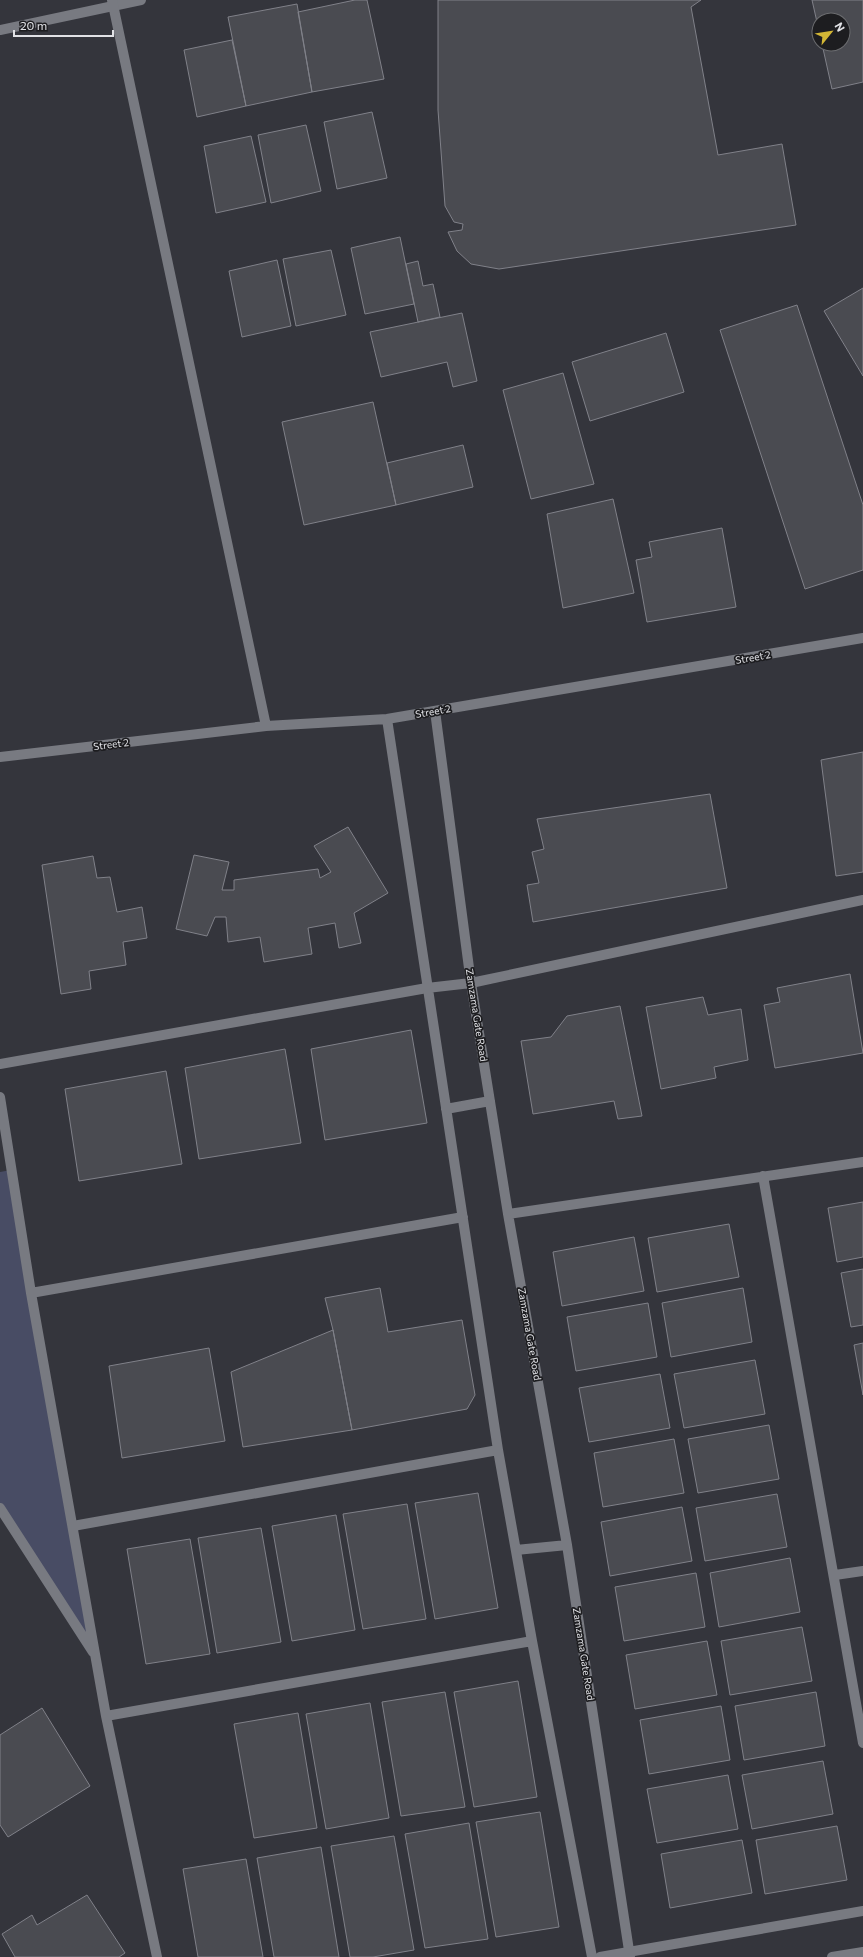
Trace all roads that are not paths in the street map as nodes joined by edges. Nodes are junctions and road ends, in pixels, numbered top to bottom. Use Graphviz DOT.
graph roads {
  1 [pos="142,0"];
  2 [pos="113,3"];
  3 [pos="0,30"];
  4 [pos="863,638"];
  5 [pos="435,711"];
  6 [pos="387,719"];
  7 [pos="266,726"];
  8 [pos="0,757"];
  9 [pos="863,900"];
  10 [pos="471,983"];
  11 [pos="427,988"];
  12 [pos="0,1064"];
  13 [pos="0,1098"];
  14 [pos="490,1101"];
  15 [pos="446,1109"];
  16 [pos="863,1162"];
  17 [pos="763,1176"];
  18 [pos="508,1214"];
  19 [pos="463,1217"];
  20 [pos="31,1293"];
  21 [pos="498,1450"];
  22 [pos="0,1508"];
  23 [pos="73,1526"];
  24 [pos="567,1545"];
  25 [pos="516,1550"];
  26 [pos="863,1571"];
  27 [pos="835,1575"];
  28 [pos="532,1642"];
  29 [pos="96,1657"];
  30 [pos="106,1716"];
  31 [pos="863,1743"];
  32 [pos="863,1911"];
  33 [pos="863,1952"];
  34 [pos="630,1955"];
  35 [pos="157,1957"];
  36 [pos="592,1957"];
  37 [pos="600,1957"];
  38 [pos="832,1957"];
  1 -- 2 [label="street"];
  2 -- 3 [label="street"];
  2 -- 7 [label="street"];
  4 -- 5 [label="street, Street 2"];
  5 -- 6 [label="street, Street 2"];
  5 -- 10 [label="street, Zamzama Gate Road"];
  6 -- 7 [label="street, Street 2"];
  6 -- 11 [label="street"];
  7 -- 8 [label="street, Street 2"];
  9 -- 10 [label="street"];
  10 -- 11 [label="street"];
  10 -- 14 [label="street, Zamzama Gate Road"];
  11 -- 12 [label="street"];
  11 -- 15 [label="street"];
  13 -- 20 [label="street"];
  14 -- 15 [label="street"];
  14 -- 18 [label="street, Zamzama Gate Road"];
  15 -- 19 [label="street"];
  16 -- 17 [label="street"];
  17 -- 18 [label="street"];
  17 -- 27 [label="street"];
  18 -- 24 [label="street, Zamzama Gate Road"];
  19 -- 20 [label="street"];
  19 -- 21 [label="street"];
  20 -- 23 [label="street"];
  21 -- 23 [label="street"];
  21 -- 25 [label="street"];
  22 -- 29 [label="street"];
  23 -- 29 [label="street"];
  24 -- 25 [label="street"];
  24 -- 34 [label="street, Zamzama Gate Road"];
  25 -- 28 [label="street"];
  26 -- 27 [label="street"];
  27 -- 31 [label="street"];
  28 -- 30 [label="street"];
  28 -- 36 [label="street"];
  29 -- 30 [label="street"];
  30 -- 35 [label="street"];
  32 -- 34 [label="street"];
  33 -- 38 [label="street"];
  34 -- 37 [label="street"];
}
